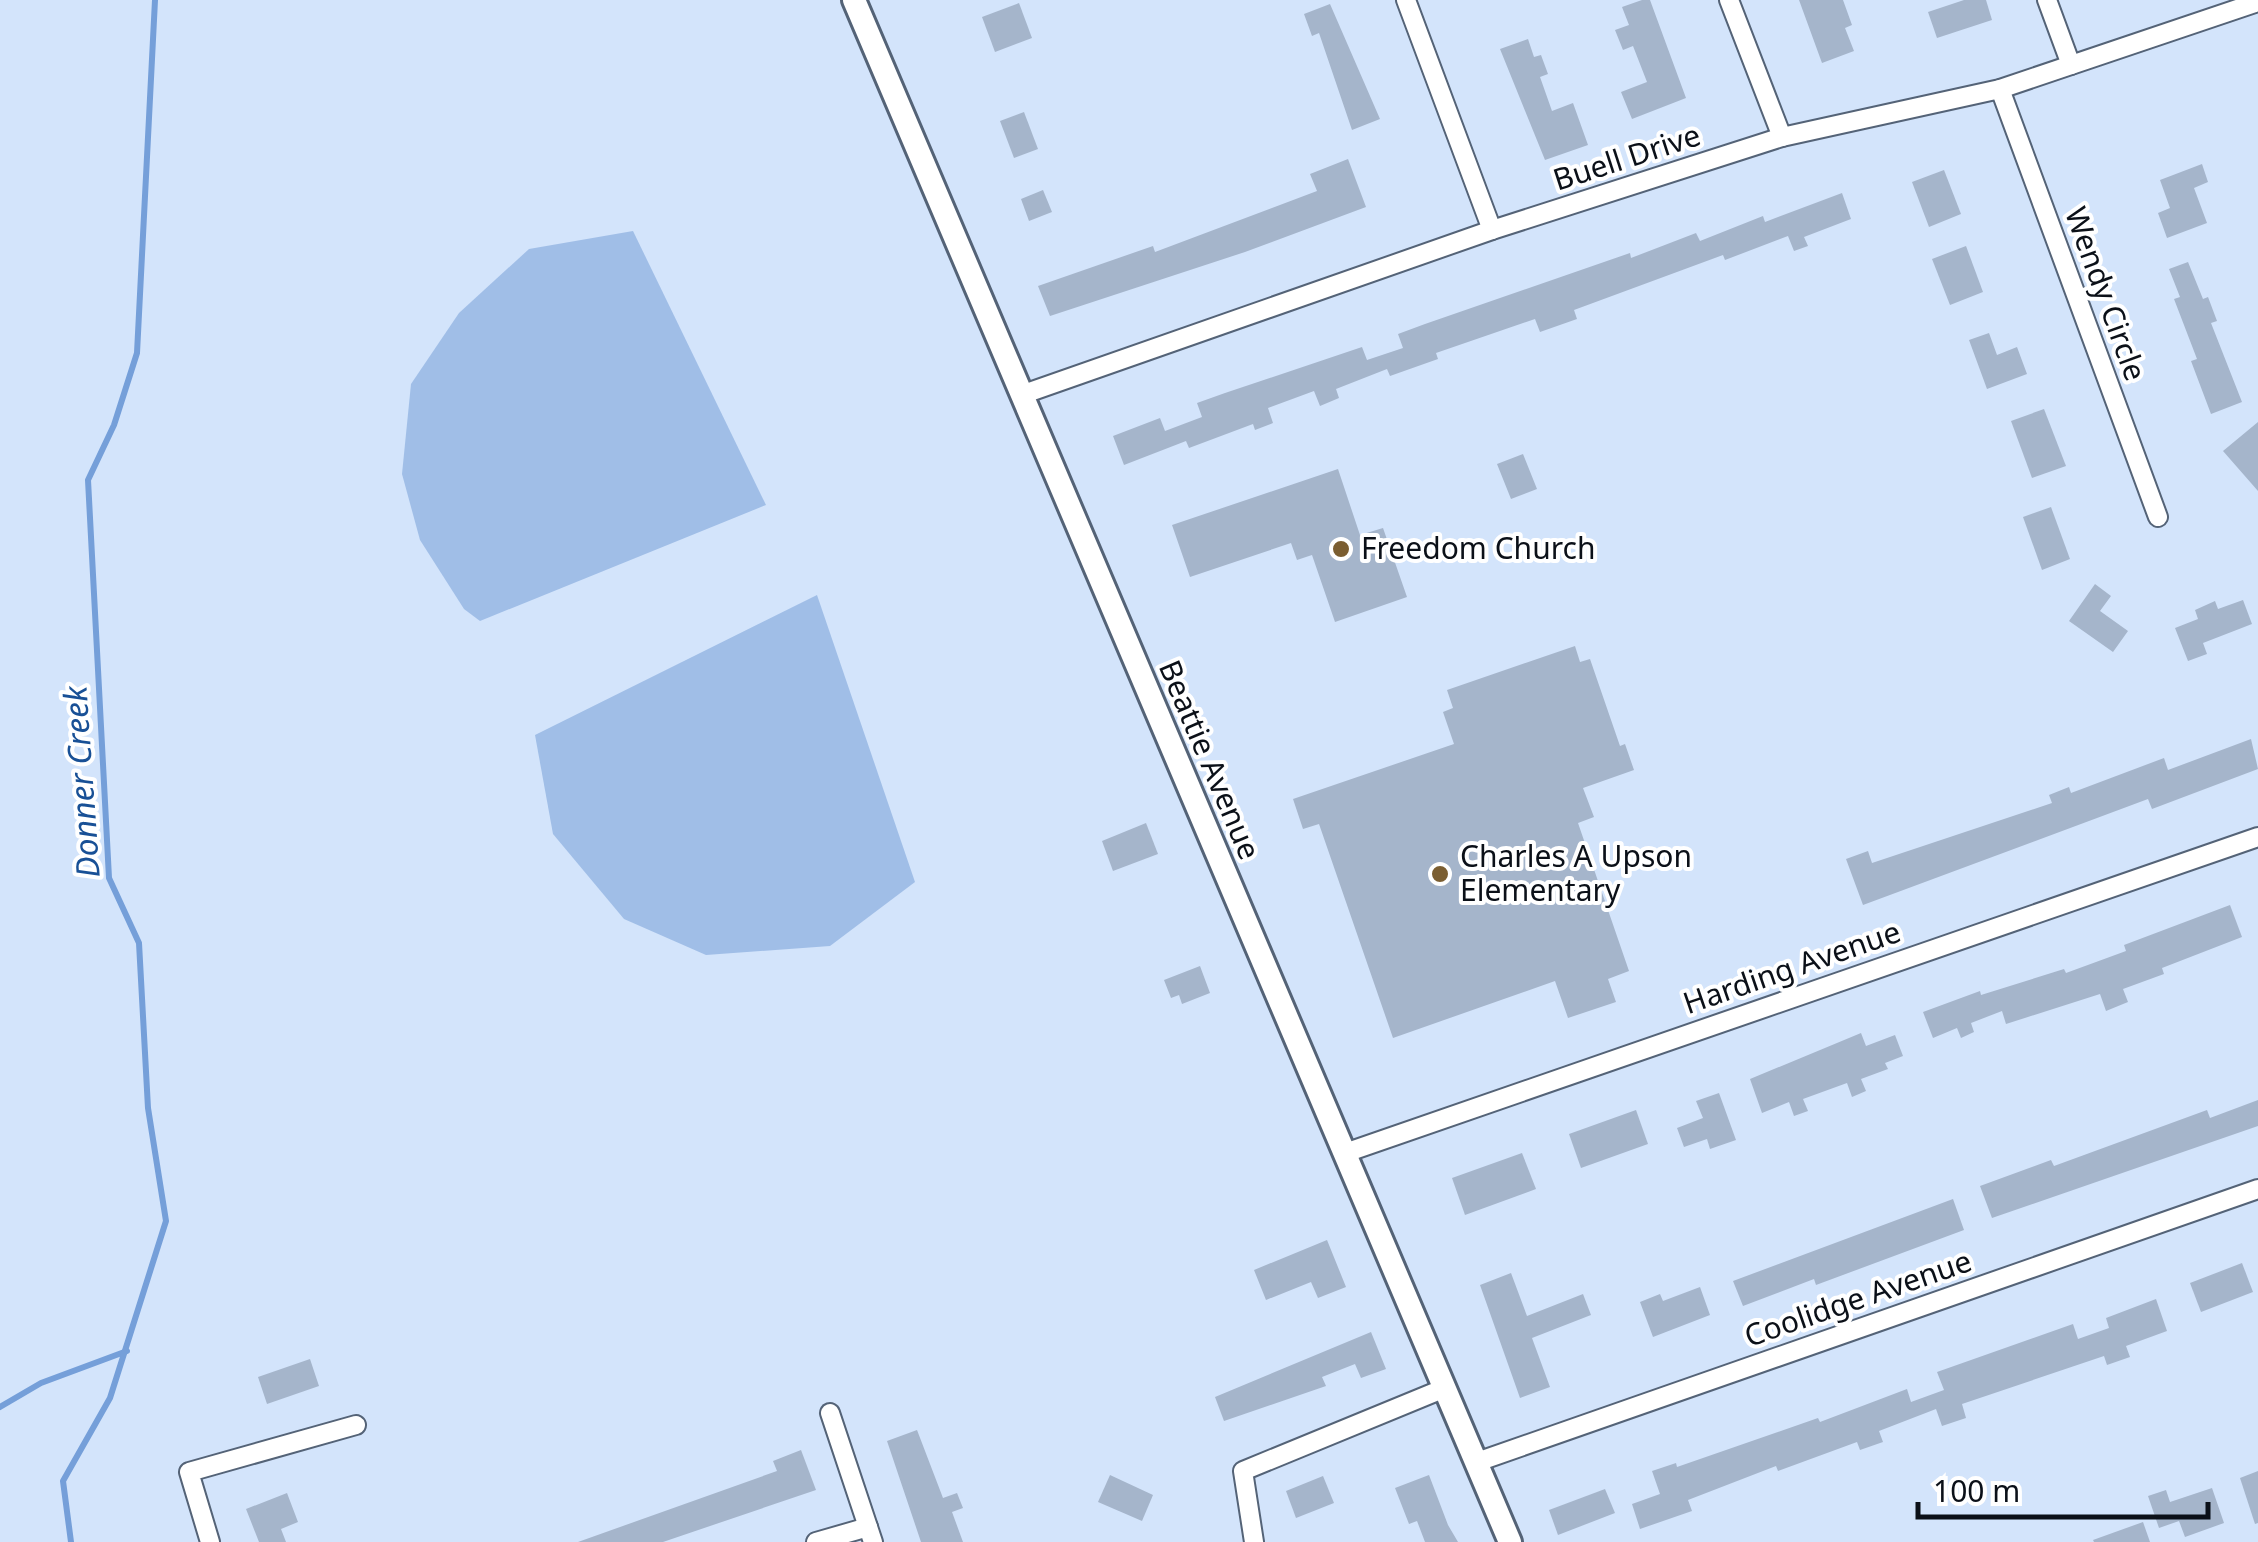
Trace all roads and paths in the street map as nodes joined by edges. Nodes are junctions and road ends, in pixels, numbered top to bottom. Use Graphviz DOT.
graph roads {
  1 [pos="854,0"];
  2 [pos="1406,0"];
  3 [pos="1729,0"];
  4 [pos="2047,0"];
  5 [pos="2258,2"];
  6 [pos="2071,65"];
  7 [pos="2000,89"];
  8 [pos="1782,137"];
  9 [pos="1492,230"];
  10 [pos="1021,395"];
  11 [pos="2158,517"];
  12 [pos="2258,836"];
  13 [pos="1345,1153"];
  14 [pos="2258,1189"];
  15 [pos="1445,1388"];
  16 [pos="830,1413"];
  17 [pos="356,1425"];
  18 [pos="1477,1462"];
  19 [pos="870,1534"];
  20 [pos="210,1542"];
  21 [pos="816,1542"];
  22 [pos="1254,1542"];
  23 [pos="1510,1542"];
  1 -- 10 [label="street, Beattie Avenue"];
  2 -- 9 [label="street"];
  3 -- 8 [label="street"];
  4 -- 6 [label="street"];
  5 -- 6 [label="street, Buell Drive"];
  6 -- 7 [label="street, Buell Drive"];
  7 -- 8 [label="street, Buell Drive"];
  7 -- 11 [label="street, Wendy Circle"];
  8 -- 9 [label="street, Buell Drive"];
  9 -- 10 [label="street, Buell Drive"];
  10 -- 13 [label="street, Beattie Avenue"];
  12 -- 13 [label="street, Harding Avenue"];
  13 -- 15 [label="street, Beattie Avenue"];
  14 -- 18 [label="street, Coolidge Avenue"];
  15 -- 18 [label="street, Beattie Avenue"];
  15 -- 22 [label="street"];
  16 -- 19 [label="street"];
  17 -- 20 [label="street"];
  18 -- 23 [label="street, Beattie Avenue"];
  19 -- 21 [label="street"];
}
